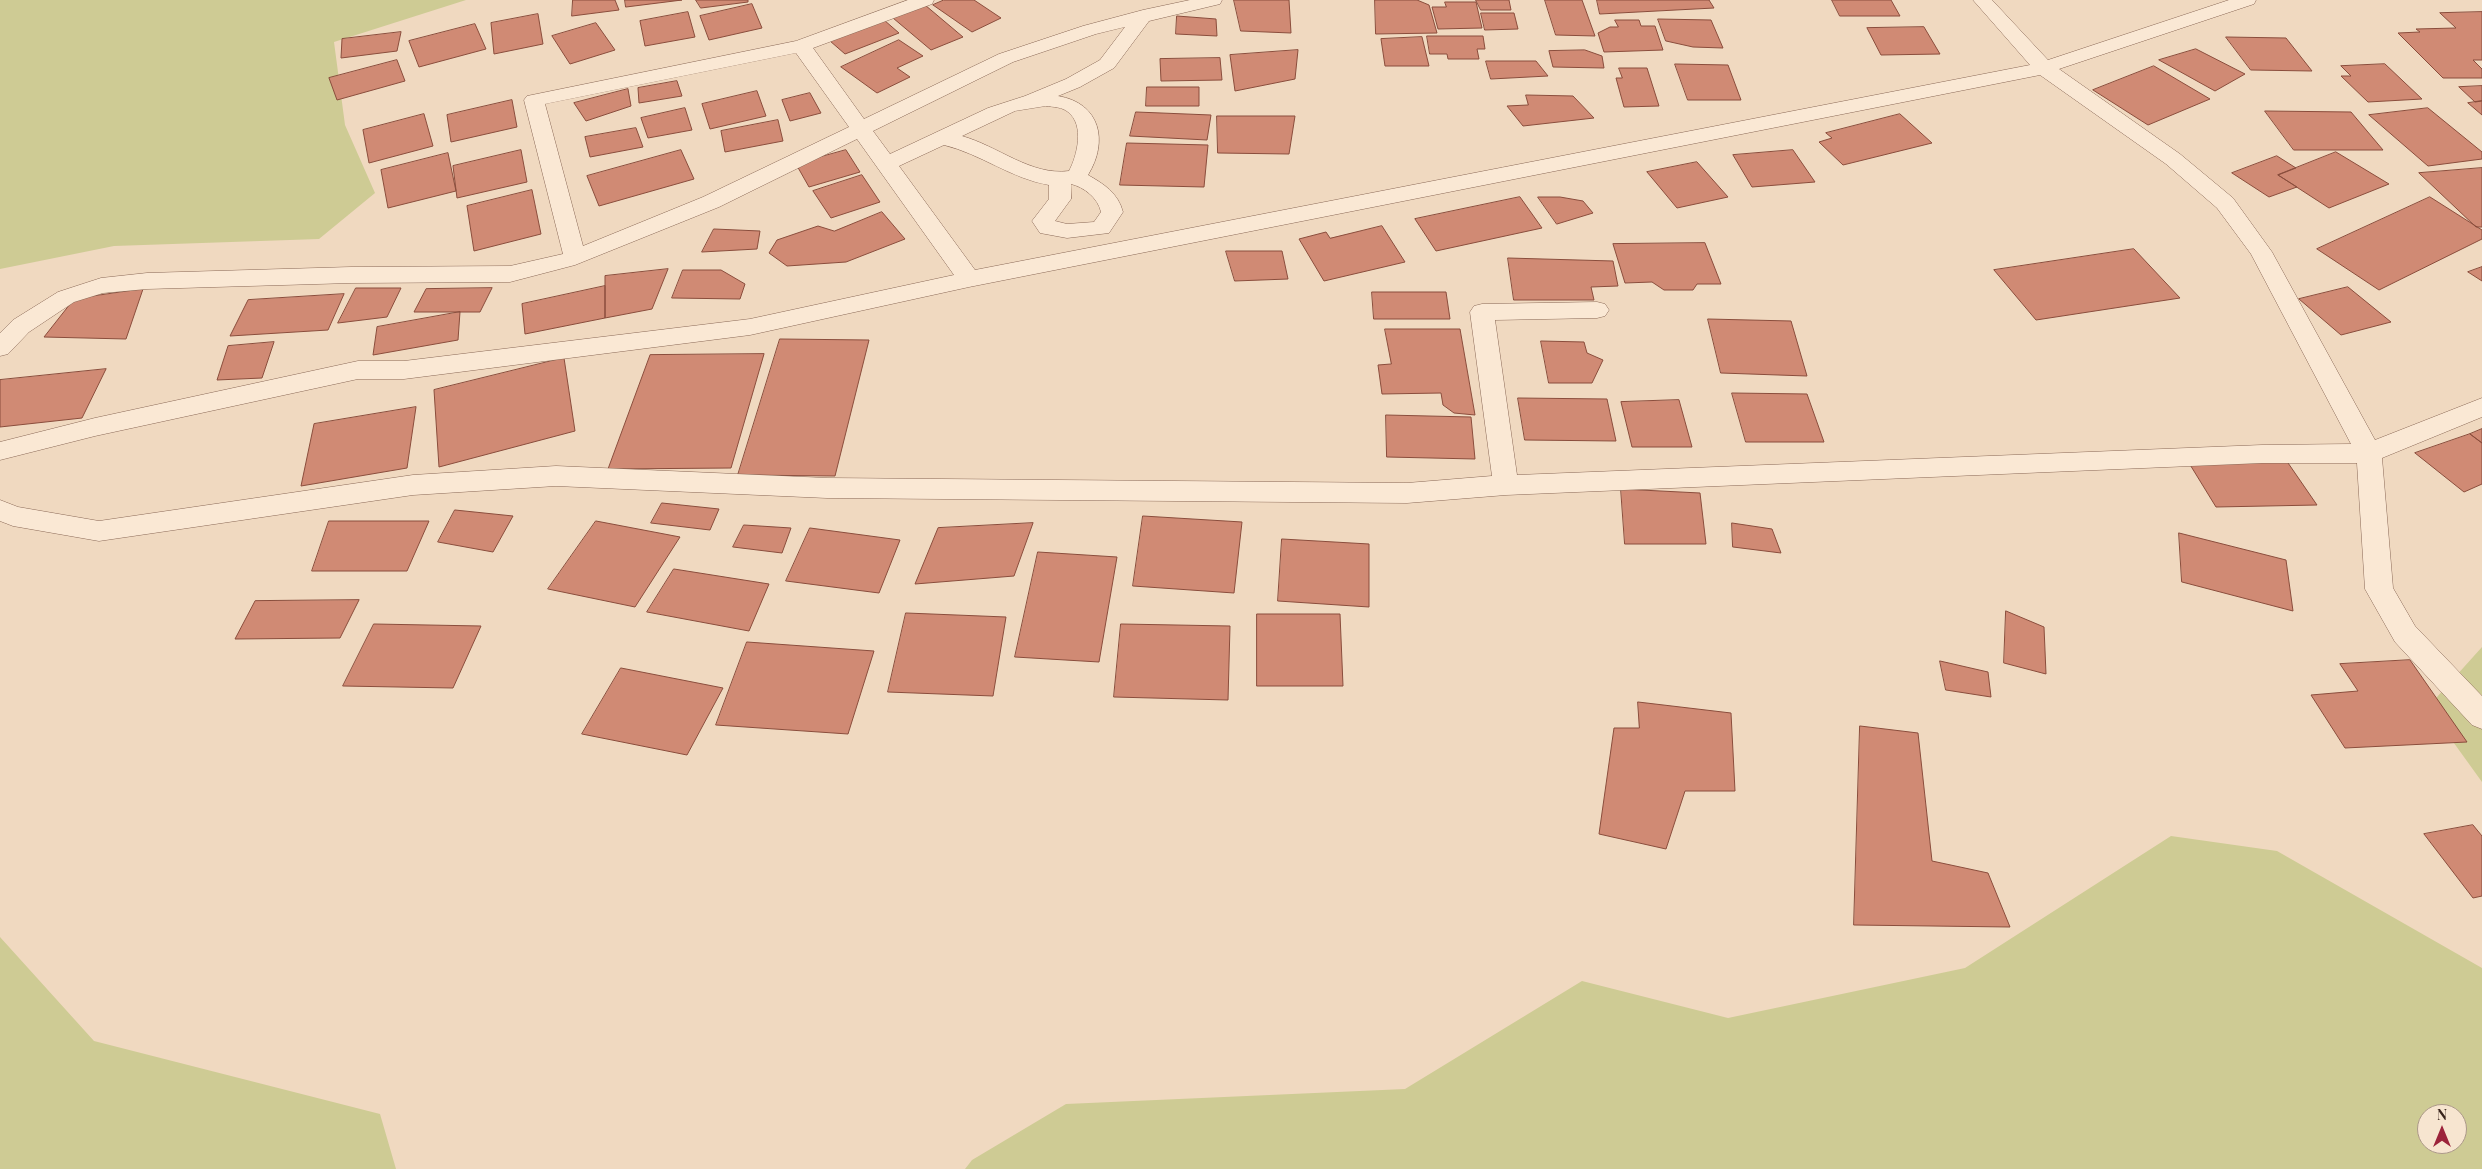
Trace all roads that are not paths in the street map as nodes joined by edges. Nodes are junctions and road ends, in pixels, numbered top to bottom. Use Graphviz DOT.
graph roads {
  1 [pos="925,0"];
  2 [pos="1214,0"];
  3 [pos="1982,0"];
  4 [pos="2246,0"];
  5 [pos="1143,16"];
  6 [pos="801,46"];
  7 [pos="1107,64"];
  8 [pos="2044,68"];
  9 [pos="1030,100"];
  10 [pos="1080,111"];
  11 [pos="862,130"];
  12 [pos="942,138"];
  13 [pos="886,164"];
  14 [pos="575,258"];
  15 [pos="969,279"];
  16 [pos="1597,310"];
  17 [pos="0,348"];
  18 [pos="2482,407"];
  19 [pos="0,451"];
  20 [pos="2369,452"];
  21 [pos="1506,484"];
  22 [pos="0,510"];
  23 [pos="2482,716"];
  1 -- 6 [label="street"];
  2 -- 5 [label="street"];
  3 -- 8 [label="street"];
  4 -- 8 [label="street"];
  5 -- 7 [label="street"];
  5 -- 11 [label="street"];
  6 -- 11 [label="street"];
  6 -- 14 [label="street"];
  7 -- 9 [label="street"];
  7 -- 10 [label="street"];
  8 -- 15 [label="street"];
  8 -- 20 [label="street"];
  9 -- 10 [label="street"];
  9 -- 12 [label="street"];
  10 -- 12 [label="street"];
  11 -- 13 [label="street"];
  11 -- 14 [label="street"];
  12 -- 13 [label="street"];
  13 -- 15 [label="street"];
  14 -- 17 [label="street"];
  15 -- 19 [label="street"];
  16 -- 21 [label="street"];
  18 -- 20 [label="street"];
  20 -- 21 [label="street"];
  20 -- 23 [label="street"];
  21 -- 22 [label="street"];
}
